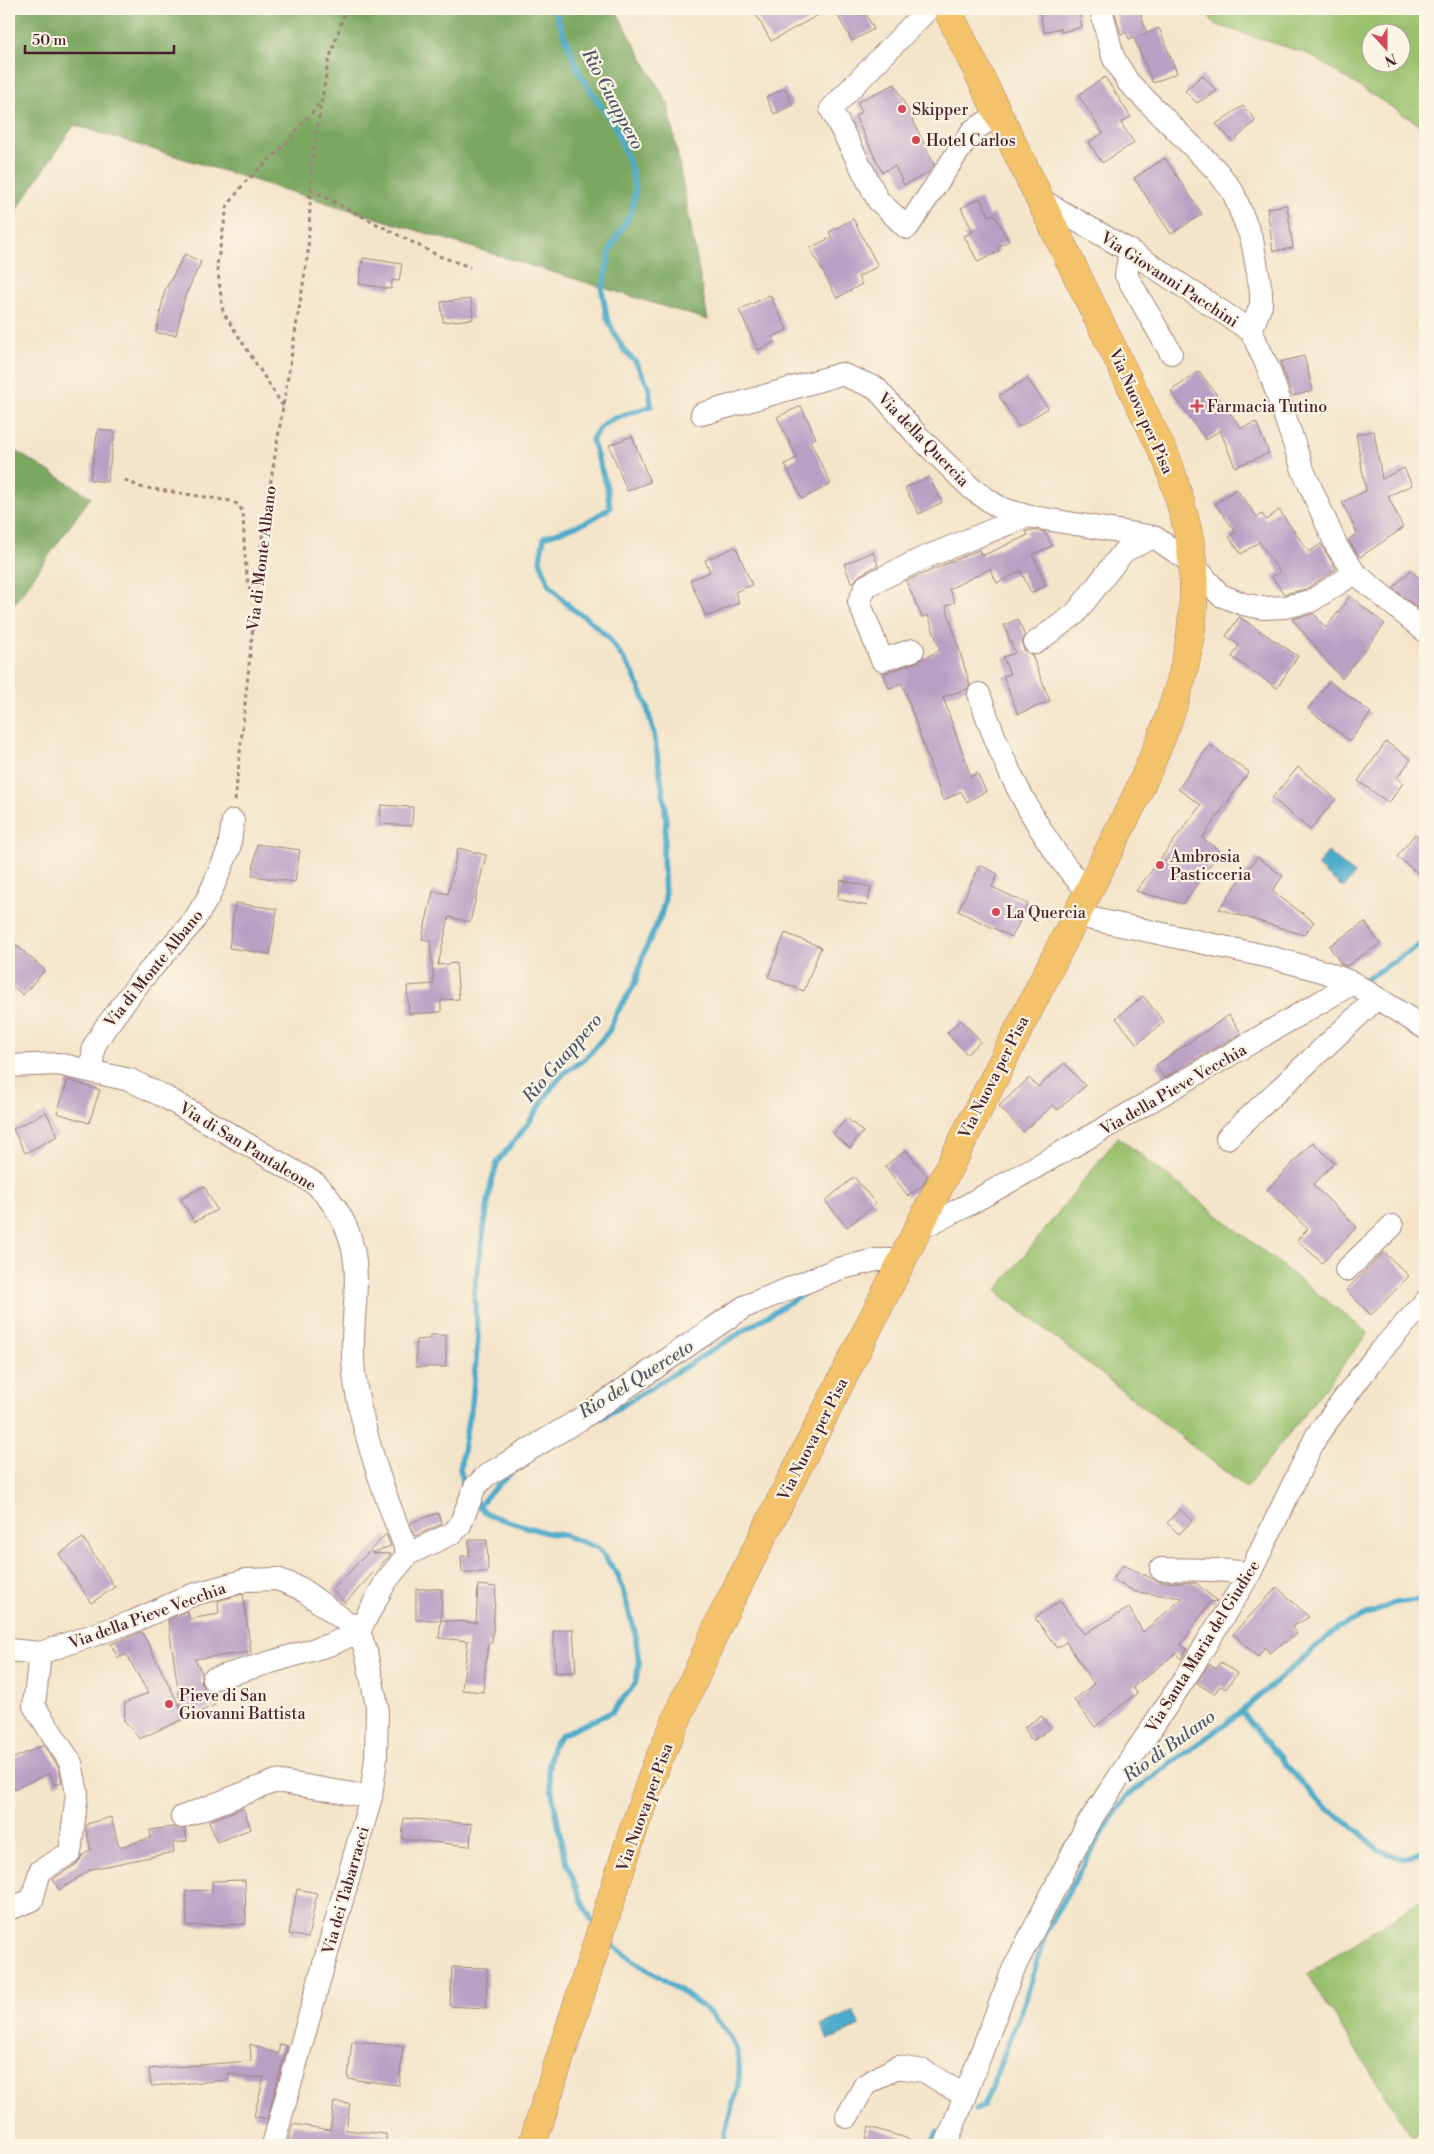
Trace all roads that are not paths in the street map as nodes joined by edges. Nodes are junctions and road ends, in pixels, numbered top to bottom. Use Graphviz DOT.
graph roads {
  1 [pos="928,9"];
  2 [pos="947,9"];
  3 [pos="1101,9"];
  4 [pos="999,114"];
  5 [pos="1041,200"];
  6 [pos="1130,251"];
  7 [pos="1251,331"];
  8 [pos="1172,353"];
  9 [pos="702,414"];
  10 [pos="1027,516"];
  11 [pos="1154,537"];
  12 [pos="1192,563"];
  13 [pos="1355,573"];
  14 [pos="1425,631"];
  15 [pos="1035,642"];
  16 [pos="913,650"];
  17 [pos="980,694"];
  18 [pos="233,821"];
  19 [pos="1088,892"];
  20 [pos="1074,916"];
  21 [pos="1353,983"];
  22 [pos="1377,998"];
  23 [pos="1425,1028"];
  24 [pos="9,1066"];
  25 [pos="91,1070"];
  26 [pos="1227,1138"];
  27 [pos="1392,1226"];
  28 [pos="916,1230"];
  29 [pos="902,1260"];
  30 [pos="1346,1270"];
  31 [pos="1425,1302"];
  32 [pos="408,1554"];
  33 [pos="1161,1569"];
  34 [pos="1250,1573"];
  35 [pos="359,1632"];
  36 [pos="9,1650"];
  37 [pos="40,1653"];
  38 [pos="212,1679"];
  39 [pos="371,1797"];
  40 [pos="182,1818"];
  41 [pos="9,1909"];
  42 [pos="965,2096"];
  43 [pos="847,2118"];
  44 [pos="273,2145"];
  45 [pos="532,2145"];
  46 [pos="946,2145"];
  1 -- 4 [label="street"];
  2 -- 4 [label="main road, Via Nuova per Pisa"];
  3 -- 7 [label="street"];
  4 -- 5 [label="main road, Via Nuova per Pisa"];
  5 -- 6 [label="street, Via Giovanni Pacchini"];
  5 -- 12 [label="main road, Via Nuova per Pisa"];
  6 -- 7 [label="street, Via Giovanni Pacchini"];
  6 -- 8 [label="street"];
  7 -- 13 [label="street, Via Giovanni Pacchini"];
  9 -- 10 [label="street, Via della Quercia"];
  10 -- 11 [label="street, Via della Quercia"];
  10 -- 16 [label="street"];
  11 -- 12 [label="street, Via della Quercia"];
  11 -- 15 [label="street"];
  12 -- 13 [label="street, Via della Quercia"];
  12 -- 19 [label="main road, Via Nuova per Pisa"];
  13 -- 14 [label="street, Via Giovanni Pacchini"];
  17 -- 19 [label="street"];
  18 -- 25 [label="street, Via di Monte Albano"];
  19 -- 20 [label="main road, Via Nuova per Pisa"];
  20 -- 21 [label="street"];
  20 -- 28 [label="main road, Via Nuova per Pisa"];
  21 -- 22 [label="street"];
  21 -- 28 [label="street, Via della Pieve Vecchia"];
  22 -- 23 [label="street"];
  22 -- 26 [label="street"];
  24 -- 25 [label="street, Via di San Pantaleone"];
  25 -- 32 [label="street, Via di San Pantaleone"];
  27 -- 30 [label="street"];
  28 -- 29 [label="main road, Via Nuova per Pisa"];
  29 -- 32 [label="street"];
  29 -- 45 [label="main road, Via Nuova per Pisa"];
  31 -- 34 [label="street, Via Santa Maria del Giudice"];
  32 -- 35 [label="street"];
  33 -- 34 [label="street"];
  34 -- 42 [label="street, Via Santa Maria del Giudice"];
  35 -- 37 [label="street, Via della Pieve Vecchia"];
  35 -- 38 [label="street"];
  35 -- 39 [label="street, Via dei Tabarracci"];
  36 -- 37 [label="street, Via della Pieve Vecchia"];
  37 -- 41 [label="street"];
  39 -- 40 [label="street"];
  39 -- 44 [label="street, Via dei Tabarracci"];
  42 -- 43 [label="street"];
  42 -- 46 [label="street, Via Santa Maria del Giudice"];
}
